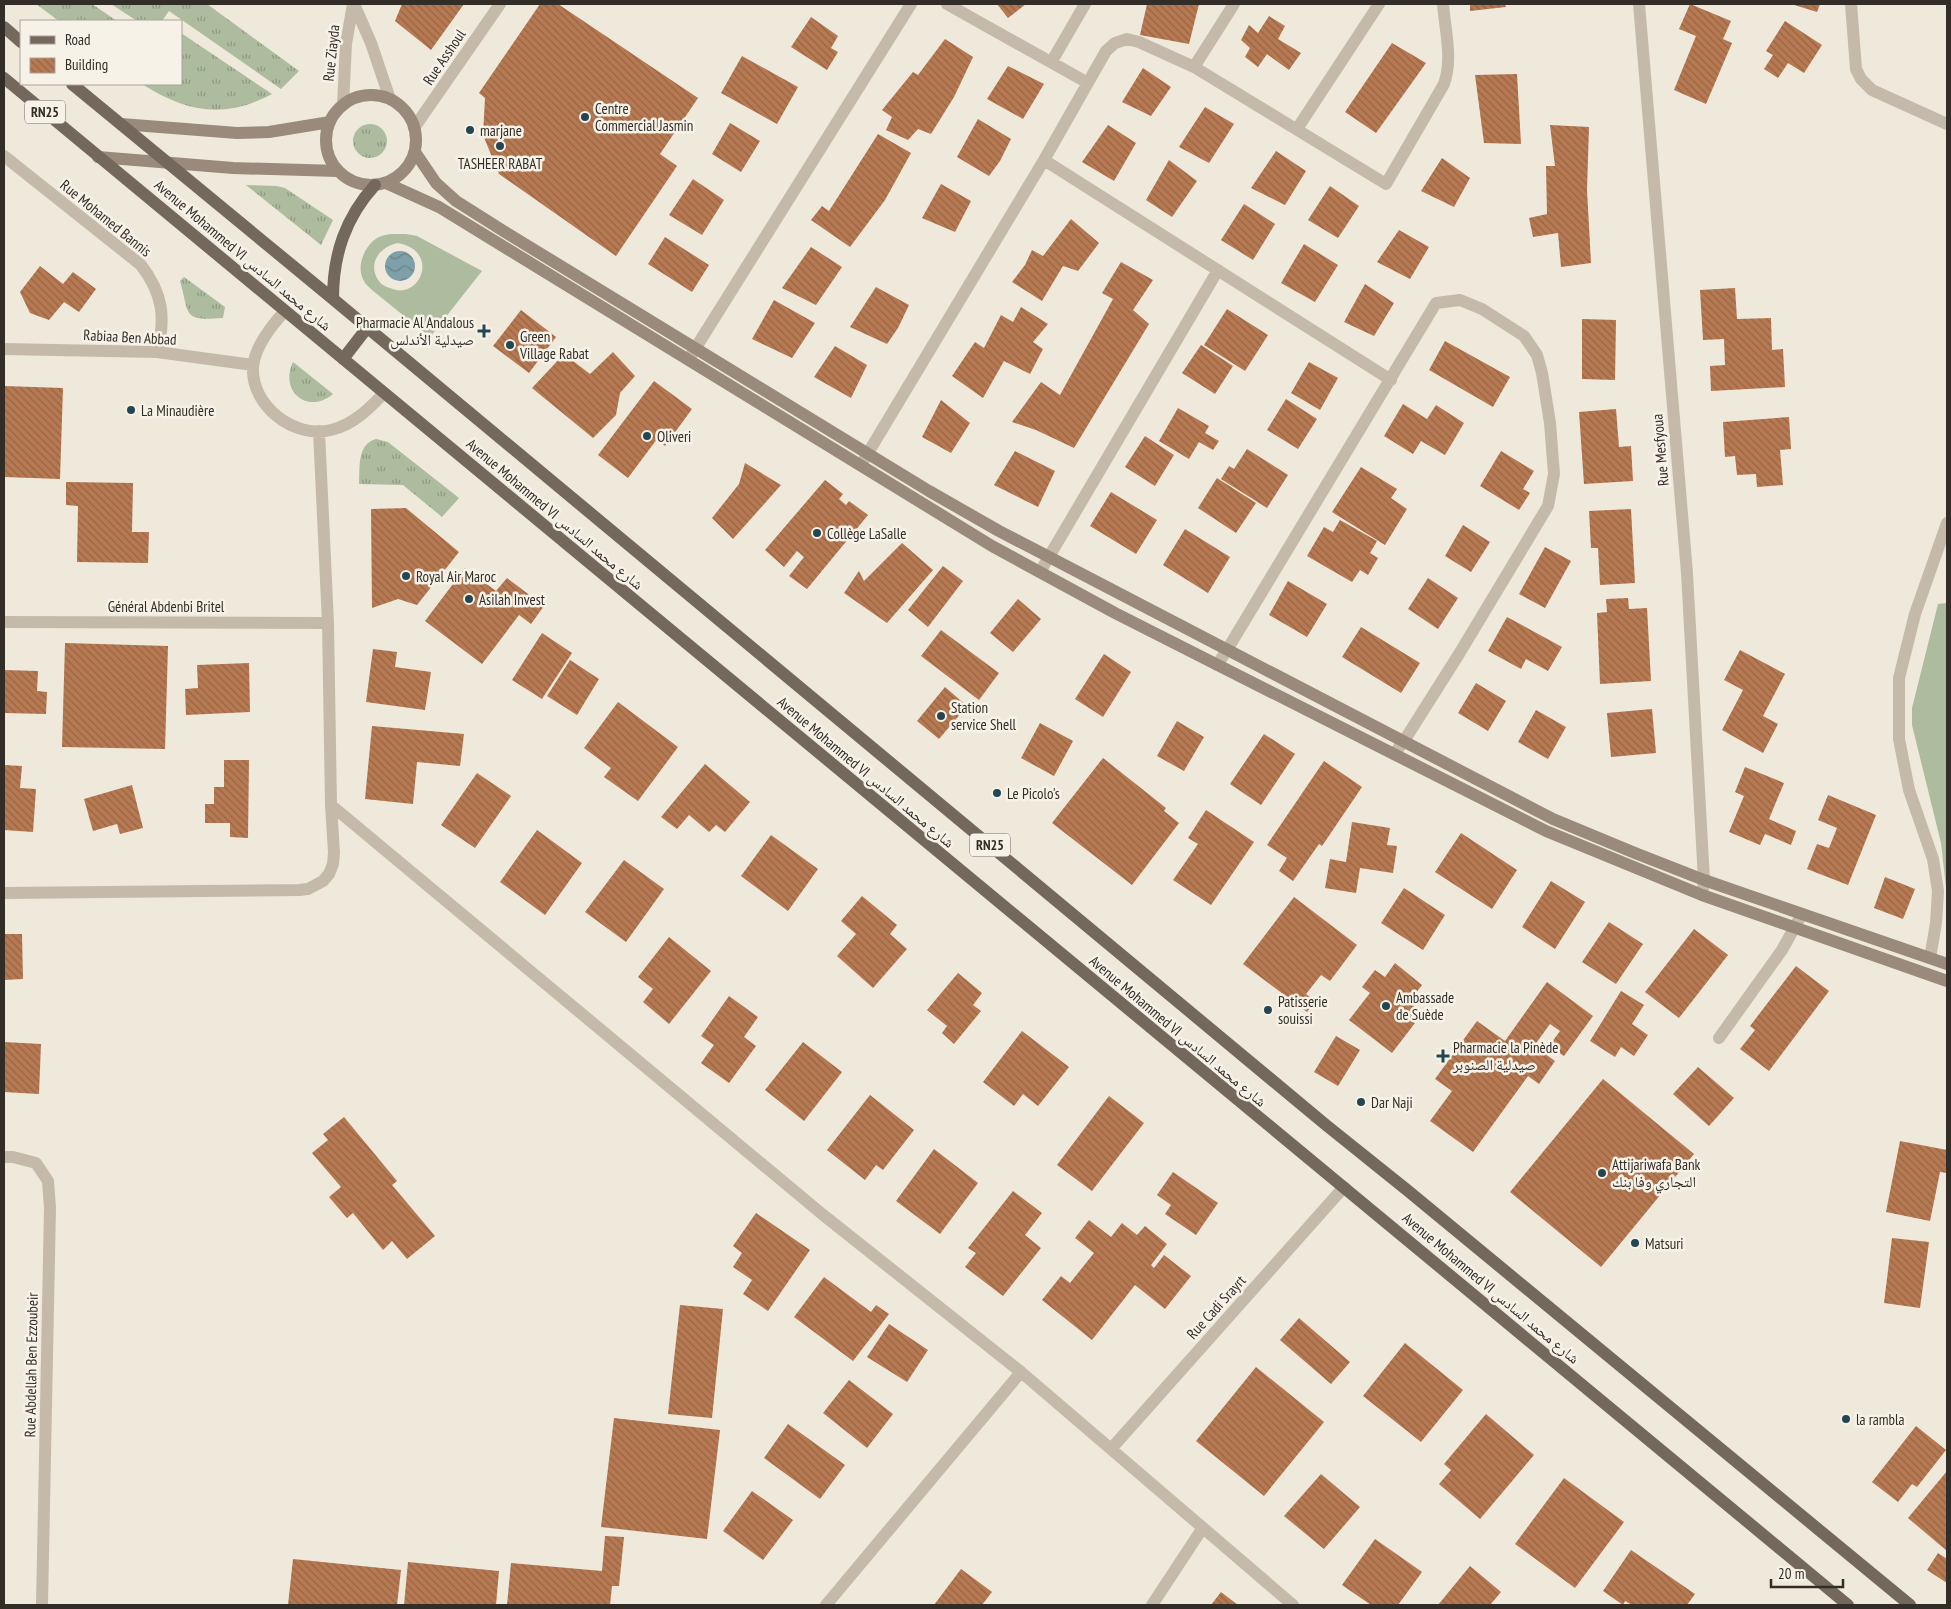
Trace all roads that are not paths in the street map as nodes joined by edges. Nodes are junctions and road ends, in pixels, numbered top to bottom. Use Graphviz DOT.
graph roads {
  1 [pos="354,4"];
  2 [pos="500,4"];
  3 [pos="911,4"];
  4 [pos="947,4"];
  5 [pos="1085,4"];
  6 [pos="1234,4"];
  7 [pos="1379,4"];
  8 [pos="1443,4"];
  9 [pos="1639,4"];
  10 [pos="1851,4"];
  11 [pos="4,27"];
  12 [pos="20,41"];
  13 [pos="1052,61"];
  14 [pos="1194,66"];
  15 [pos="4,78"];
  16 [pos="1088,83"];
  17 [pos="73,85"];
  18 [pos="390,99"];
  19 [pos="343,105"];
  20 [pos="330,122"];
  21 [pos="120,124"];
  22 [pos="1947,124"];
  23 [pos="414,128"];
  24 [pos="1297,129"];
  25 [pos="415,152"];
  26 [pos="4,156"];
  27 [pos="98,157"];
  28 [pos="1044,160"];
  29 [pos="169,163"];
  30 [pos="338,171"];
  31 [pos="380,184"];
  32 [pos="1218,270"];
  33 [pos="333,299"];
  34 [pos="285,311"];
  35 [pos="367,328"];
  36 [pos="4,349"];
  37 [pos="157,352"];
  38 [pos="692,354"];
  39 [pos="343,359"];
  40 [pos="253,365"];
  41 [pos="1391,380"];
  42 [pos="384,393"];
  43 [pos="319,431"];
  44 [pos="869,454"];
  45 [pos="860,465"];
  46 [pos="1947,529"];
  47 [pos="1049,556"];
  48 [pos="1040,572"];
  49 [pos="4,622"];
  50 [pos="328,623"];
  51 [pos="1227,650"];
  52 [pos="1217,665"];
  53 [pos="1404,741"];
  54 [pos="1394,754"];
  55 [pos="331,804"];
  56 [pos="1704,880"];
  57 [pos="4,893"];
  58 [pos="1702,895"];
  59 [pos="1802,914"];
  60 [pos="1796,927"];
  61 [pos="1930,958"];
  62 [pos="1947,964"];
  63 [pos="1947,981"];
  64 [pos="1719,1038"];
  65 [pos="4,1157"];
  66 [pos="1344,1187"];
  67 [pos="1021,1372"];
  68 [pos="1112,1449"];
  69 [pos="1202,1529"];
  70 [pos="42,1605"];
  71 [pos="826,1605"];
  72 [pos="1154,1605"];
  73 [pos="1293,1605"];
  74 [pos="1848,1605"];
  75 [pos="1910,1605"];
  1 -- 18 [label="street, Rue Ziayda"];
  1 -- 19 [label="street, Rue Ziayda"];
  2 -- 23 [label="street, Rue Asshoul"];
  3 -- 38 [label="street"];
  4 -- 13 [label="street"];
  5 -- 13 [label="street"];
  6 -- 14 [label="street"];
  7 -- 24 [label="street"];
  8 -- 24 [label="street"];
  9 -- 56 [label="street, Rue Mesfyoua"];
  10 -- 22 [label="street"];
  11 -- 12 [label="main road"];
  13 -- 16 [label="street"];
  14 -- 16 [label="street"];
  14 -- 24 [label="street"];
  15 -- 27 [label="main road, Avenue Mohammed VI شارع محمد السادس / RN25"];
  16 -- 28 [label="street"];
  17 -- 21 [label="main road, Avenue Mohammed VI شارع محمد السادس / RN25"];
  18 -- 19 [label="main road"];
  18 -- 23 [label="main road"];
  19 -- 20 [label="main road"];
  20 -- 21 [label="main road"];
  20 -- 30 [label="main road"];
  21 -- 29 [label="main road, Avenue Mohammed VI شارع محمد السادس / RN25"];
  23 -- 25 [label="main road"];
  25 -- 31 [label="main road"];
  25 -- 38 [label="main road"];
  26 -- 37 [label="street, Rue Mohamed Bannis"];
  27 -- 29 [label="main road"];
  27 -- 34 [label="main road, Avenue Mohammed VI شارع محمد السادس / RN25"];
  28 -- 32 [label="street"];
  28 -- 44 [label="street"];
  29 -- 30 [label="main road"];
  29 -- 33 [label="main road, Avenue Mohammed VI شارع محمد السادس / RN25"];
  30 -- 31 [label="main road"];
  31 -- 33 [label="main road"];
  31 -- 38 [label="main road"];
  32 -- 41 [label="street"];
  32 -- 47 [label="street"];
  33 -- 35 [label="main road, Avenue Mohammed VI شارع محمد السادس / RN25"];
  34 -- 39 [label="main road, Avenue Mohammed VI شارع محمد السادس / RN25"];
  34 -- 40 [label="street"];
  35 -- 39 [label="main road"];
  35 -- 75 [label="main road, Avenue Mohammed VI شارع محمد السادس / RN25"];
  36 -- 37 [label="street, Rabiaa Ben Abbad"];
  37 -- 40 [label="street, Rabiaa Ben Abbad"];
  38 -- 44 [label="main road"];
  38 -- 45 [label="main road"];
  39 -- 42 [label="main road, Avenue Mohammed VI شارع محمد السادس / RN25"];
  40 -- 43 [label="street"];
  41 -- 51 [label="street"];
  41 -- 53 [label="street"];
  42 -- 43 [label="street"];
  42 -- 66 [label="main road, Avenue Mohammed VI شارع محمد السادس / RN25"];
  43 -- 50 [label="street"];
  44 -- 45 [label="street"];
  44 -- 47 [label="main road"];
  45 -- 48 [label="main road"];
  46 -- 61 [label="street"];
  47 -- 48 [label="street"];
  47 -- 51 [label="main road"];
  48 -- 52 [label="main road"];
  49 -- 50 [label="street, Général Abdenbi Britel"];
  50 -- 55 [label="street"];
  51 -- 52 [label="street"];
  51 -- 53 [label="main road"];
  52 -- 54 [label="main road"];
  53 -- 54 [label="street"];
  53 -- 56 [label="main road"];
  54 -- 58 [label="main road"];
  55 -- 57 [label="street"];
  55 -- 67 [label="street"];
  56 -- 58 [label="street, Rue Mesfyoua"];
  56 -- 59 [label="main road"];
  58 -- 60 [label="main road"];
  59 -- 60 [label="street"];
  59 -- 61 [label="main road"];
  60 -- 63 [label="main road"];
  60 -- 64 [label="street"];
  61 -- 62 [label="main road"];
  65 -- 70 [label="street, Rue Abdellah Ben Ezzoubeir"];
  66 -- 68 [label="street, Rue Cadi Srayrt"];
  66 -- 74 [label="main road, Avenue Mohammed VI شارع محمد السادس / RN25"];
  67 -- 68 [label="street"];
  67 -- 71 [label="street"];
  68 -- 69 [label="street"];
  69 -- 72 [label="street"];
  69 -- 73 [label="street"];
}
